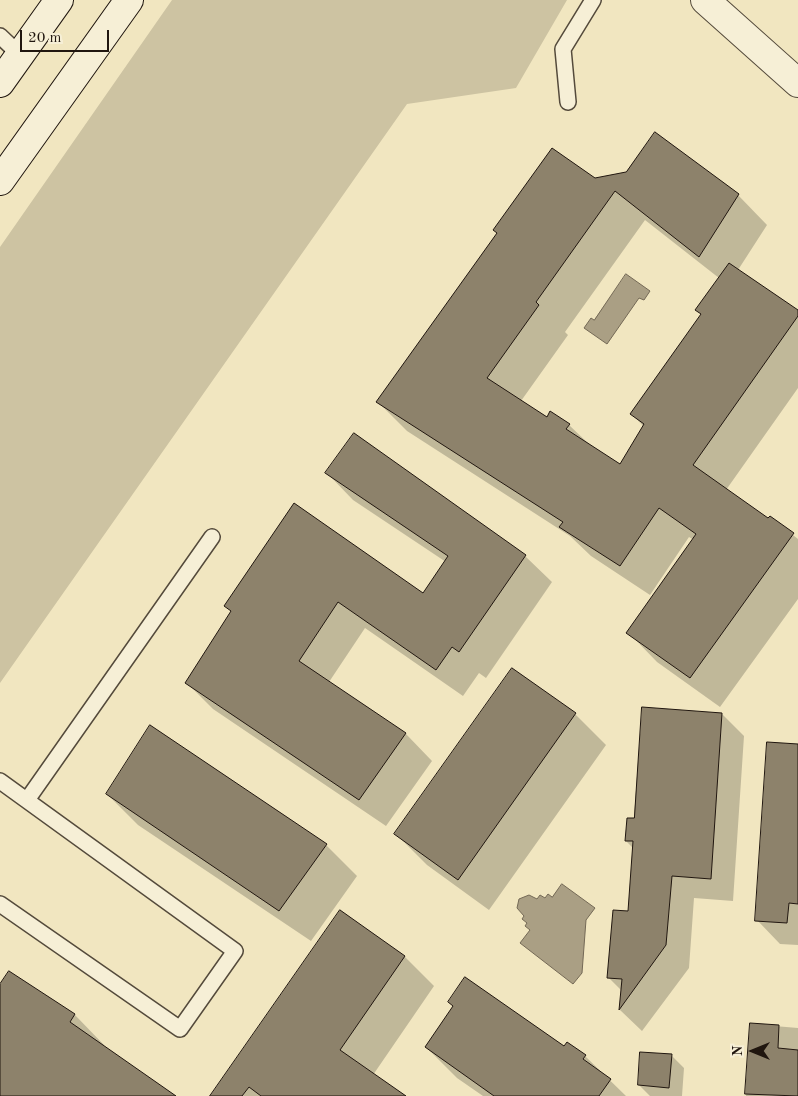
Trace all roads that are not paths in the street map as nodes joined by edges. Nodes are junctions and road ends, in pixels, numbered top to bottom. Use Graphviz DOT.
graph roads {
  1 [pos="60,0"];
  2 [pos="129,0"];
  3 [pos="593,0"];
  4 [pos="705,0"];
  5 [pos="0,36"];
  6 [pos="20,55"];
  7 [pos="0,83"];
  8 [pos="798,83"];
  9 [pos="568,102"];
  10 [pos="0,180"];
  11 [pos="212,537"];
  12 [pos="0,781"];
  13 [pos="27,800"];
  14 [pos="0,904"];
  1 -- 6 [label="main road"];
  2 -- 10 [label="main road"];
  3 -- 9 [label="lane"];
  4 -- 8 [label="main road"];
  5 -- 6 [label="lane"];
  6 -- 7 [label="main road"];
  11 -- 13 [label="lane"];
  12 -- 13 [label="lane"];
  13 -- 14 [label="lane"];
}
